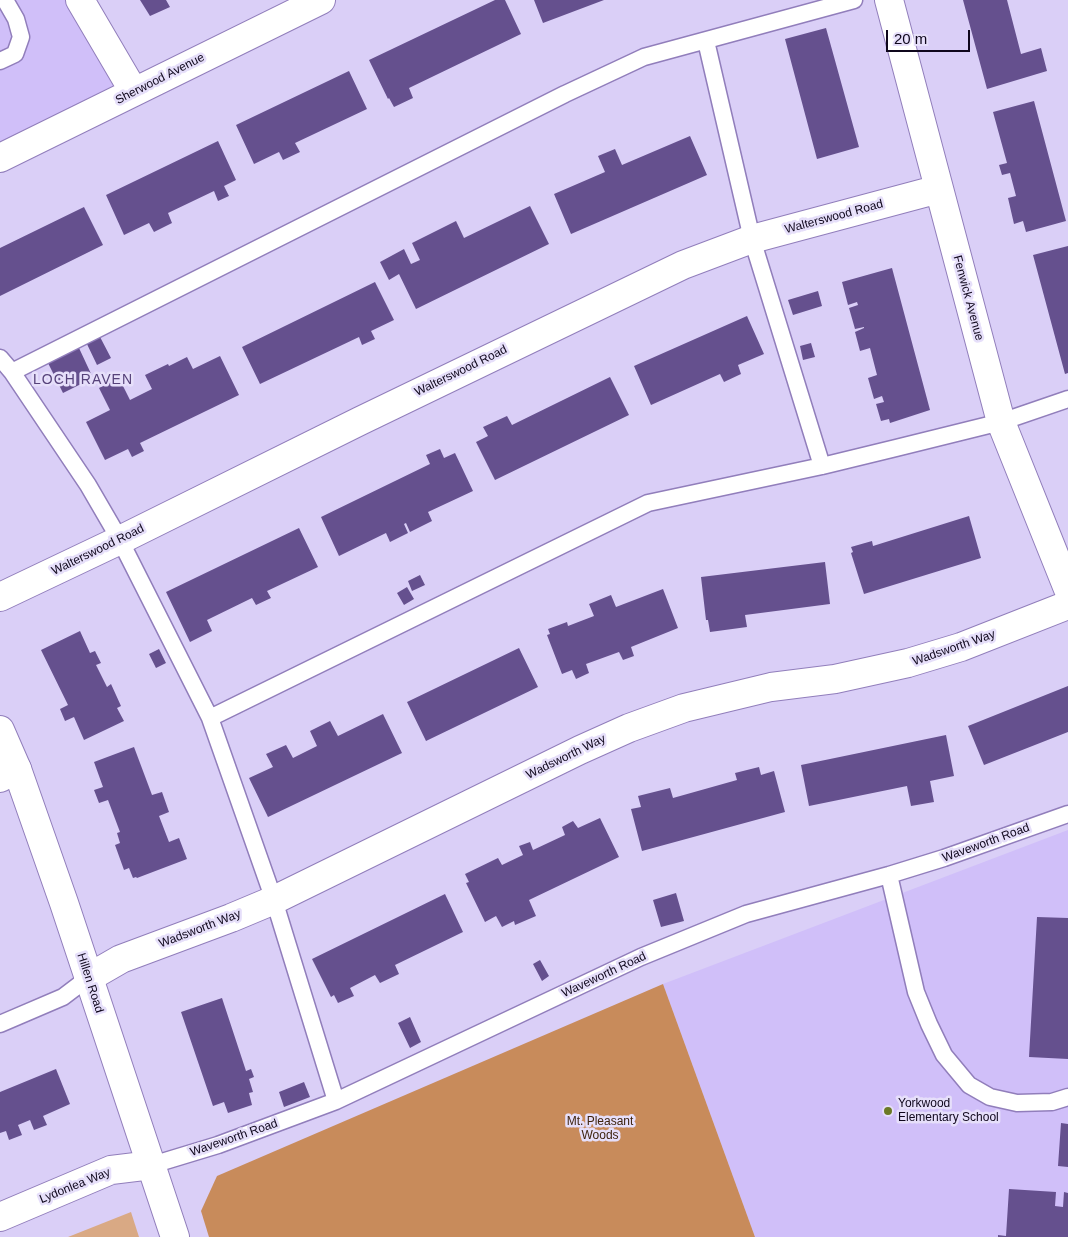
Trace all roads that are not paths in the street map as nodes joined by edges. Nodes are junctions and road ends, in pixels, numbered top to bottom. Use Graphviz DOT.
graph roads {
  1 [pos="5,0"];
  2 [pos="80,0"];
  3 [pos="321,0"];
  4 [pos="854,0"];
  5 [pos="889,0"];
  6 [pos="706,42"];
  7 [pos="0,61"];
  8 [pos="134,92"];
  9 [pos="0,158"];
  10 [pos="939,189"];
  11 [pos="752,239"];
  12 [pos="0,358"];
  13 [pos="12,372"];
  14 [pos="1068,400"];
  15 [pos="1001,422"];
  16 [pos="822,466"];
  17 [pos="120,540"];
  18 [pos="1068,589"];
  19 [pos="0,597"];
  20 [pos="1068,605"];
  21 [pos="210,718"];
  22 [pos="0,730"];
  23 [pos="8,774"];
  24 [pos="1068,814"];
  25 [pos="889,875"];
  26 [pos="274,900"];
  27 [pos="88,978"];
  28 [pos="0,1024"];
  29 [pos="1068,1096"];
  30 [pos="336,1101"];
  31 [pos="152,1165"];
  32 [pos="0,1217"];
  33 [pos="176,1237"];
  1 -- 7 [label="lane"];
  2 -- 8 [label="street"];
  3 -- 8 [label="street, Sherwood Avenue"];
  4 -- 6 [label="lane"];
  5 -- 10 [label="street, Fenwick Avenue"];
  6 -- 11 [label="lane"];
  6 -- 13 [label="lane"];
  8 -- 9 [label="street, Sherwood Avenue"];
  10 -- 11 [label="street, Walterswood Road"];
  10 -- 15 [label="street, Fenwick Avenue"];
  11 -- 16 [label="lane"];
  11 -- 17 [label="street, Walterswood Road"];
  12 -- 13 [label="lane"];
  13 -- 17 [label="lane"];
  14 -- 15 [label="lane"];
  15 -- 16 [label="lane"];
  15 -- 18 [label="street, Fenwick Avenue"];
  16 -- 21 [label="lane"];
  17 -- 19 [label="street, Walterswood Road"];
  17 -- 21 [label="lane"];
  20 -- 26 [label="street, Wadsworth Way"];
  21 -- 26 [label="lane"];
  22 -- 23 [label="street, Hillen Road"];
  23 -- 27 [label="street, Hillen Road"];
  24 -- 25 [label="lane, Waveworth Road"];
  25 -- 29 [label="lane"];
  25 -- 30 [label="lane, Waveworth Road"];
  26 -- 27 [label="street, Wadsworth Way"];
  26 -- 30 [label="lane"];
  27 -- 28 [label="lane"];
  27 -- 31 [label="street, Hillen Road"];
  30 -- 31 [label="lane, Waveworth Road"];
  31 -- 32 [label="street, Lydonlea Way"];
  31 -- 33 [label="street, Hillen Road"];
}
